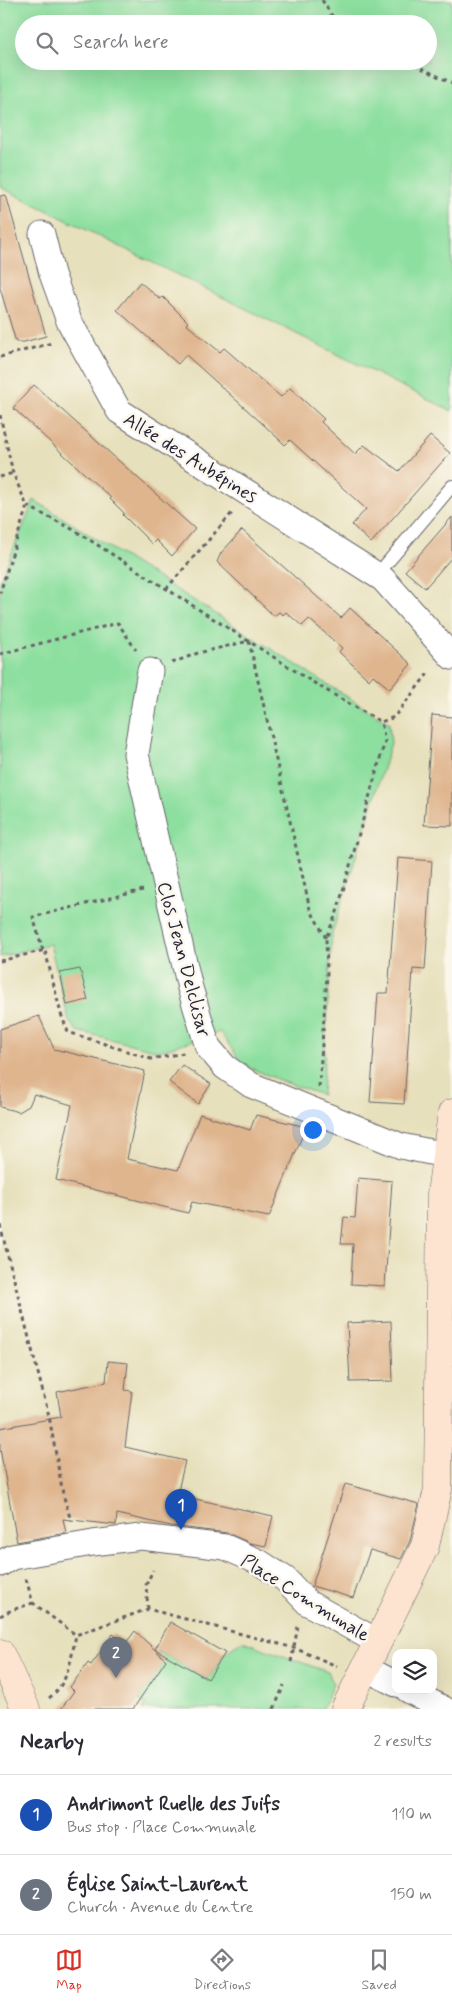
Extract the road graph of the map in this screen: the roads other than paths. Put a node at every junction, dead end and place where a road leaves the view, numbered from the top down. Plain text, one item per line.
1 (42, 234) dead end
2 (452, 486) edge
3 (377, 575) junction
4 (449, 654) edge
5 (150, 671) road end
6 (452, 1113) edge
7 (445, 1155) junction
8 (0, 1564) edge
9 (378, 1642) junction
10 (0, 1653) edge
11 (362, 1674) junction
12 (392, 1683) edge
13 (416, 1694) edge
14 (26, 1709) edge
15 (345, 1709) edge
16 (444, 1709) edge

1 - 3 street, Allée des Aubépines
2 - 3 lane
3 - 4 street, Allée des Aubépines
5 - 7 street, Clos Jean Delclisar
6 - 7 street
7 - 9 street
8 - 9 street, Place Communale
9 - 11 street
10 - 14 street
11 - 12 street
11 - 15 street
13 - 16 street

